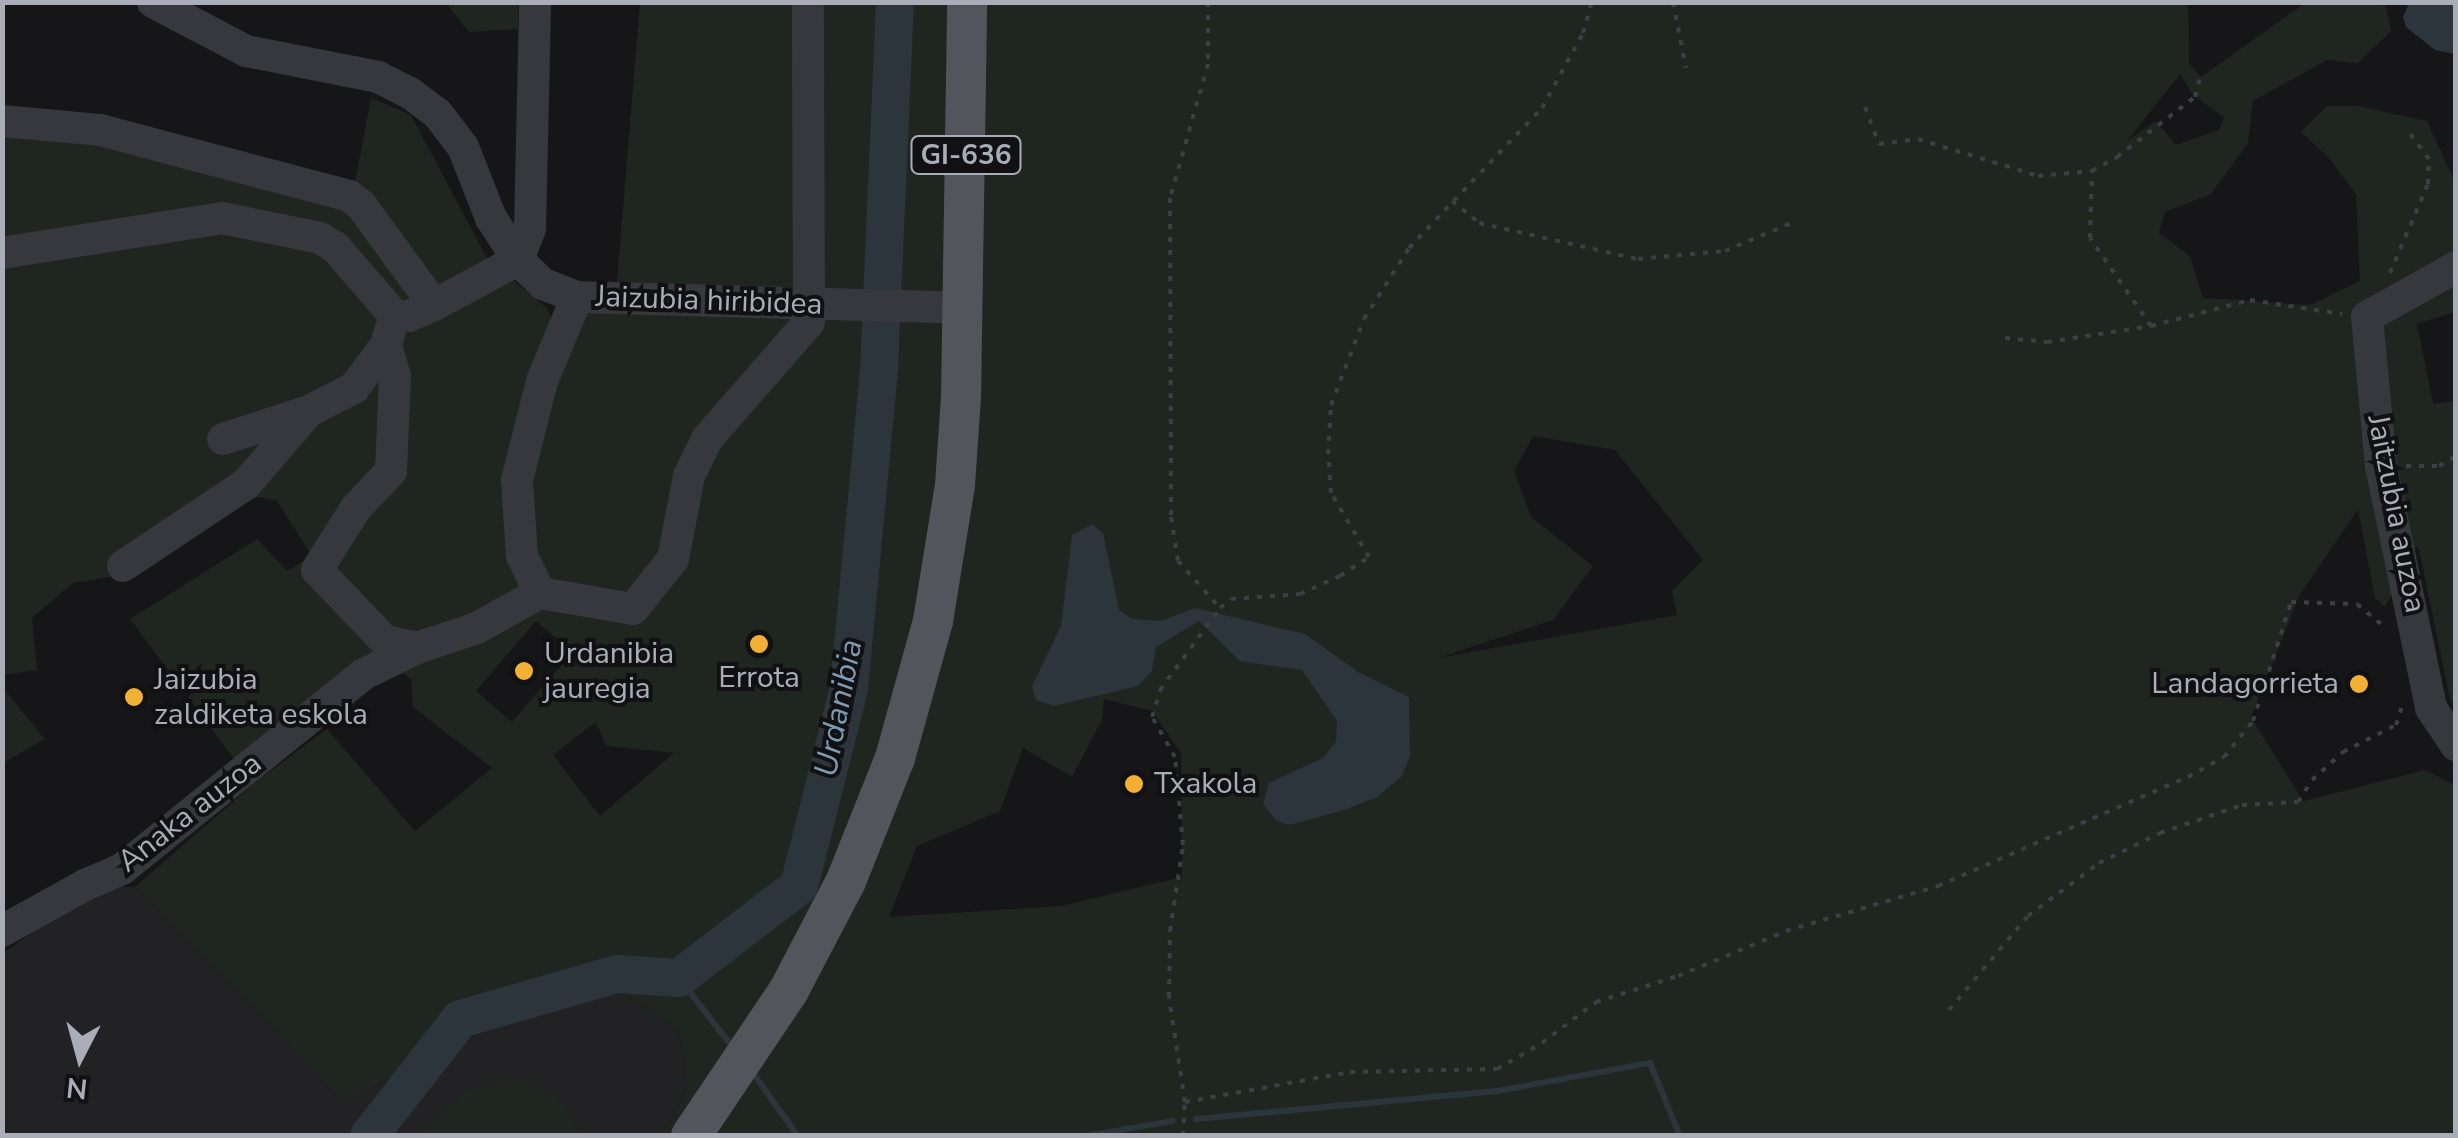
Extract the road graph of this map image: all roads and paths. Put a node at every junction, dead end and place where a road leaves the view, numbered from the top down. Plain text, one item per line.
1 (154, 2) edge
2 (535, 2) edge
3 (808, 2) edge
4 (967, 2) edge
5 (1208, 2) edge
6 (1592, 2) edge
7 (1674, 2) edge
8 (1686, 68) dead end
9 (2200, 77) dead end
10 (1866, 106) dead end
11 (2, 121) edge
12 (2410, 134) dead end
13 (2092, 171) junction
14 (1452, 201) junction
15 (1794, 222) dead end
16 (2, 252) edge
17 (518, 260) junction
18 (2456, 267) edge
19 (577, 297) junction
20 (809, 304) junction
21 (434, 305) junction
22 (965, 308) junction
23 (2367, 316) junction
24 (2152, 326) junction
25 (390, 331) junction
26 (2005, 338) dead end
27 (310, 411) junction
28 (224, 439) dead end
29 (2456, 456) edge
30 (2381, 466) junction
31 (123, 566) dead end
32 (540, 593) junction
33 (1220, 608) junction
34 (2396, 636) dead end
35 (417, 648) junction
36 (2404, 690) dead end
37 (2456, 745) edge
38 (2, 932) edge
39 (1949, 1010) dead end
40 (1185, 1102) junction
41 (691, 1136) edge
42 (1183, 1136) edge

1 - 17 street, Jaizubia hiribidea
2 - 17 street
3 - 20 street
4 - 22 main road, GI-636
5 - 33 path
6 - 14 path
7 - 8 path
9 - 13 path
10 - 13 path
11 - 21 street
12 - 23 path
13 - 24 path
14 - 15 path
14 - 33 path
16 - 25 street
17 - 19 street, Jaizubia hiribidea
17 - 21 street
18 - 23 street
19 - 20 street, Jaizubia hiribidea
19 - 32 street
20 - 22 street, Jaizubia hiribidea
20 - 32 street
21 - 25 street
22 - 41 main road, GI-636
23 - 24 path
23 - 30 street, Jaitzubia auzoa
24 - 26 path
25 - 27 street
25 - 35 street
27 - 28 street
27 - 31 street
29 - 30 path
30 - 37 street, Jaitzubia auzoa
32 - 35 street, Anaka auzoa
33 - 40 path
34 - 40 path
35 - 38 street, Anaka auzoa
36 - 39 path
40 - 42 path

